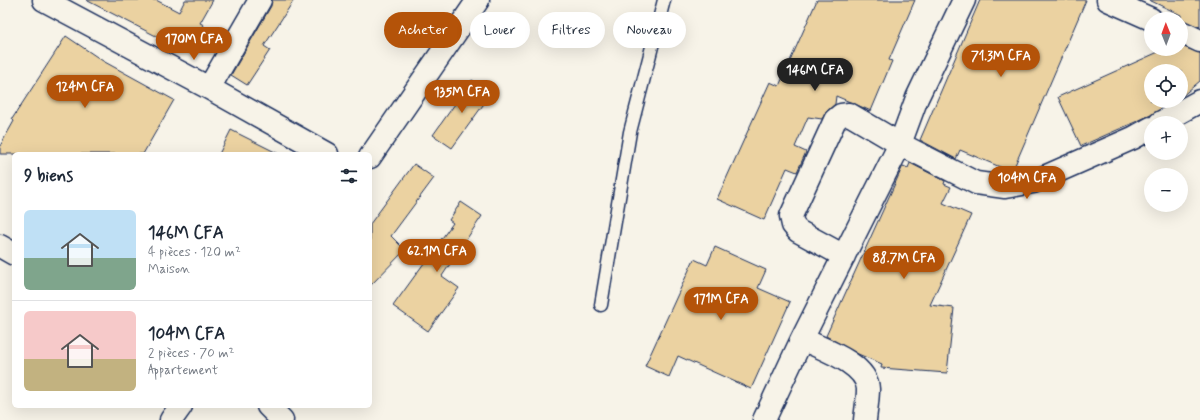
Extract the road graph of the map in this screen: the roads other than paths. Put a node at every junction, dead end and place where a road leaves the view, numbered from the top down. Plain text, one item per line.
1 (44, 0) edge
2 (260, 0) edge
3 (478, 0) edge
4 (664, 0) edge
5 (964, 0) edge
6 (1108, 0) edge
7 (1144, 16) edge
8 (1188, 35) edge
9 (1200, 40) edge
10 (209, 88) junction
11 (1200, 101) edge
12 (1173, 116) edge
13 (1144, 132) edge
14 (900, 144) junction
15 (323, 152) edge
16 (372, 154) edge
17 (0, 246) edge
18 (12, 253) edge
19 (844, 256) junction
20 (601, 305) dead end
21 (802, 339) junction
22 (180, 408) edge
23 (270, 408) edge
24 (171, 420) edge
25 (282, 420) edge
26 (764, 420) edge
27 (865, 420) edge

1 - 10 street
2 - 10 street
3 - 16 street
4 - 20 lane
5 - 14 street
6 - 7 street
8 - 9 street
10 - 15 street
11 - 12 street
13 - 14 street
14 - 19 street
14 - 19 street
17 - 18 street
19 - 21 street
21 - 26 street
21 - 27 street
22 - 24 street
23 - 25 street

